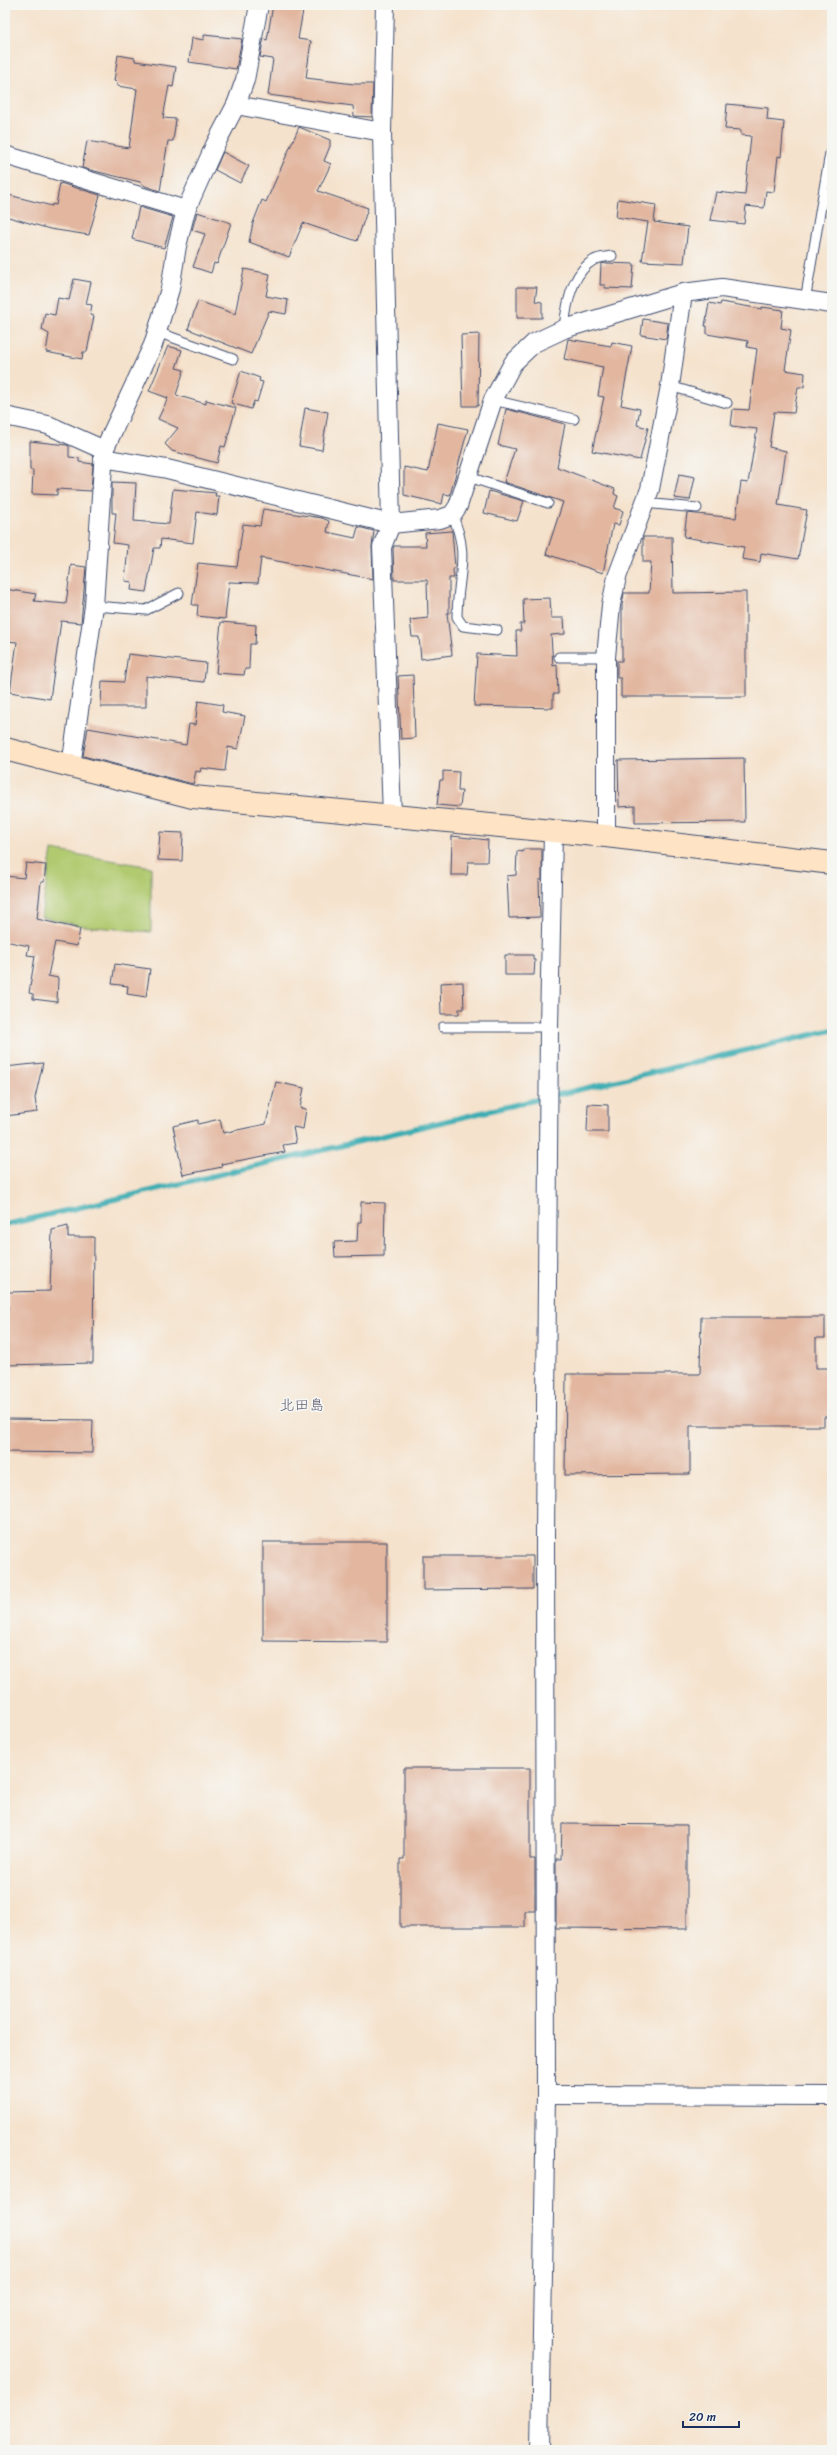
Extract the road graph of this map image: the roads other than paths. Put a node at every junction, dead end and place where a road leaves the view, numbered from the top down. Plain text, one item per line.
1 (258, 5) edge
2 (385, 5) edge
3 (236, 105) junction
4 (382, 132) junction
5 (830, 153) dead end
6 (5, 155) edge
7 (186, 210) junction
8 (612, 256) dead end
9 (683, 292) junction
10 (806, 301) junction
11 (832, 304) edge
12 (564, 329) junction
13 (157, 332) junction
14 (233, 360) dead end
15 (670, 386) junction
16 (493, 400) junction
17 (727, 403) dead end
18 (5, 416) edge
19 (574, 419) dead end
20 (104, 454) junction
21 (469, 477) junction
22 (548, 503) dead end
23 (644, 503) junction
24 (697, 508) dead end
25 (452, 515) junction
26 (391, 524) junction
27 (179, 593) dead end
28 (94, 606) junction
29 (497, 630) dead end
30 (559, 657) dead end
31 (606, 657) junction
32 (5, 749) edge
33 (71, 766) junction
34 (392, 815) junction
35 (552, 832) junction
36 (606, 836) junction
37 (832, 863) edge
38 (443, 1027) dead end
39 (549, 1028) junction
40 (546, 2095) junction
41 (832, 2096) edge
42 (540, 2450) edge

1 - 3 street
2 - 4 street
3 - 4 street
3 - 7 street
4 - 26 street
5 - 10 lane
6 - 7 street
7 - 13 street
8 - 12 lane
9 - 10 street
9 - 12 street
9 - 15 street
10 - 11 street
12 - 16 street
13 - 14 lane
13 - 20 street
15 - 17 lane
15 - 23 street
16 - 19 lane
16 - 21 street
18 - 20 street
20 - 26 street
20 - 28 street
21 - 22 lane
21 - 25 street
23 - 24 lane
23 - 31 street
25 - 26 street
25 - 29 lane
26 - 34 street
27 - 28 lane
28 - 33 street
30 - 31 lane
31 - 36 street
32 - 33 street
33 - 34 street
34 - 35 street
35 - 36 street
35 - 39 street
36 - 37 street
38 - 39 lane
39 - 40 street
40 - 41 street
40 - 42 street

